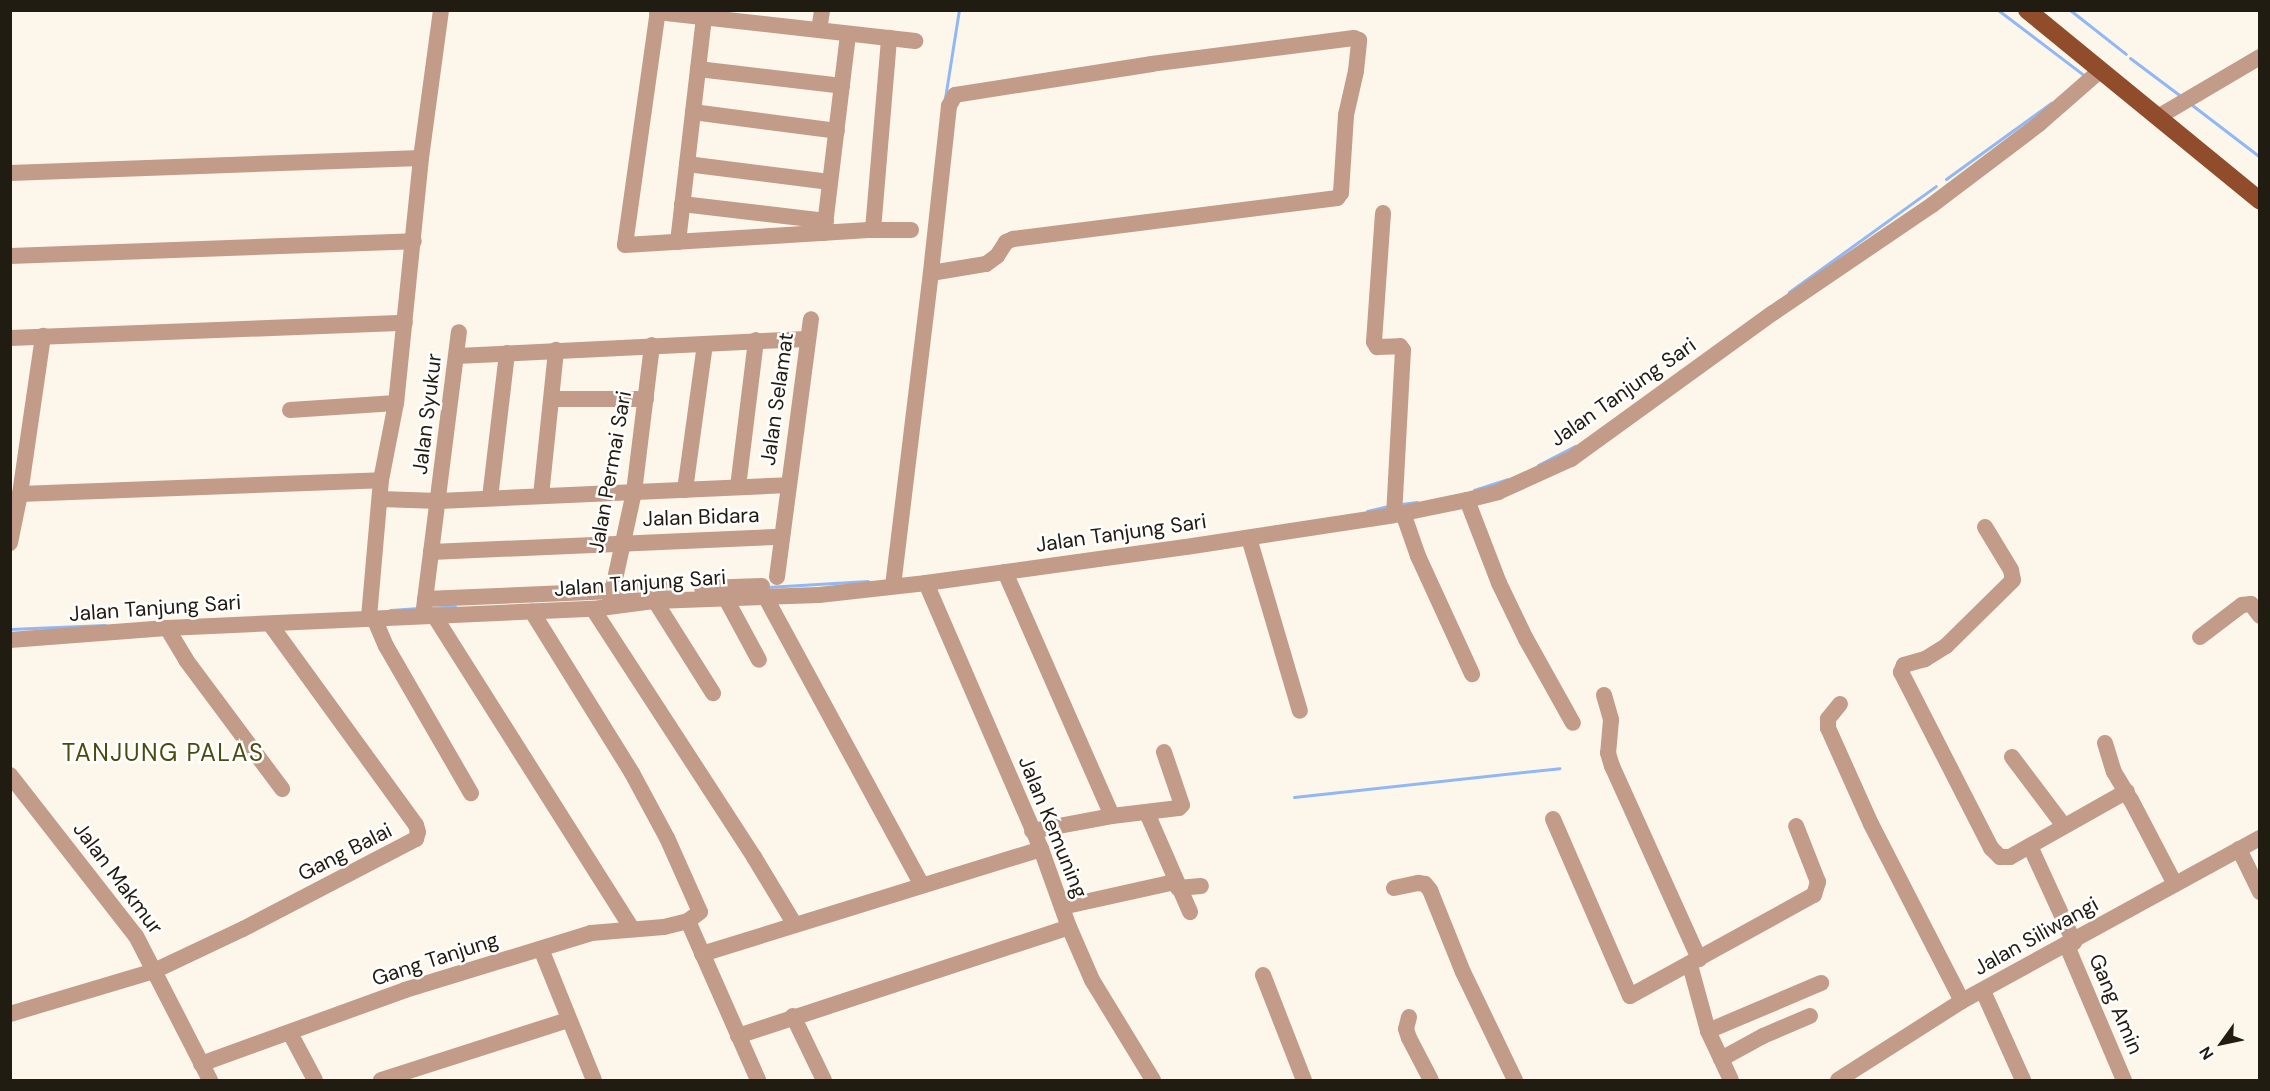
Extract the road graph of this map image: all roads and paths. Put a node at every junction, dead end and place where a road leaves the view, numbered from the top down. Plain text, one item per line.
1 (441, 10) edge
2 (822, 10) edge
3 (2026, 10) edge
4 (658, 11) edge
5 (704, 17) junction
6 (819, 30) junction
7 (849, 33) junction
8 (889, 38) junction
9 (915, 41) dead end
10 (2259, 57) edge
11 (698, 69) junction
12 (2102, 70) junction
13 (842, 86) junction
14 (693, 112) junction
15 (2158, 117) junction
16 (837, 131) junction
17 (421, 158) junction
18 (687, 164) junction
19 (10, 173) edge
20 (830, 182) junction
21 (2259, 201) edge
22 (682, 204) junction
23 (1383, 213) dead end
24 (825, 227) junction
25 (873, 230) junction
26 (911, 230) dead end
27 (414, 241) junction
28 (678, 242) junction
29 (10, 256) edge
30 (931, 273) junction
31 (811, 319) dead end
32 (405, 323) junction
33 (459, 333) dead end
34 (42, 336) junction
35 (10, 338) edge
36 (807, 339) junction
37 (756, 340) junction
38 (705, 344) junction
39 (652, 345) junction
40 (556, 351) junction
41 (507, 353) junction
42 (457, 356) junction
43 (552, 399) junction
44 (646, 399) junction
45 (396, 403) junction
46 (290, 410) dead end
47 (381, 480) junction
48 (789, 485) junction
49 (738, 487) junction
50 (685, 490) junction
51 (634, 492) junction
52 (20, 494) junction
53 (541, 496) junction
54 (490, 498) junction
55 (380, 499) junction
56 (1467, 500) junction
57 (439, 501) junction
58 (1398, 514) junction
59 (1985, 526) dead end
60 (781, 537) junction
61 (1249, 538) junction
62 (622, 542) junction
63 (10, 543) edge
64 (431, 552) junction
65 (1005, 572) junction
66 (777, 577) dead end
67 (893, 581) junction
68 (926, 583) junction
69 (764, 592) junction
70 (730, 595) junction
71 (607, 601) junction
72 (655, 601) junction
73 (426, 610) junction
74 (532, 612) junction
75 (2259, 616) edge
76 (371, 618) junction
77 (270, 624) junction
78 (167, 628) junction
79 (2200, 637) dead end
80 (10, 640) edge
81 (759, 660) dead end
82 (1472, 674) dead end
83 (713, 693) dead end
84 (1604, 695) dead end
85 (1840, 704) dead end
86 (1300, 711) dead end
87 (1574, 723) dead end
88 (2105, 743) dead end
89 (1164, 752) dead end
90 (2012, 757) dead end
91 (10, 775) edge
92 (282, 789) dead end
93 (2127, 791) junction
94 (471, 793) dead end
95 (1147, 813) junction
96 (1112, 816) junction
97 (1553, 819) dead end
98 (1796, 826) dead end
99 (2064, 826) junction
100 (1032, 831) junction
101 (2259, 838) edge
102 (2030, 846) junction
103 (1041, 849) junction
104 (2239, 849) junction
105 (2175, 884) junction
106 (922, 885) junction
107 (1177, 885) junction
108 (1201, 886) dead end
109 (1394, 888) dead end
110 (2259, 892) edge
111 (1062, 907) junction
112 (1190, 912) dead end
113 (688, 921) junction
114 (795, 925) junction
115 (1069, 927) junction
116 (632, 928) junction
117 (2071, 944) junction
118 (541, 949) junction
119 (702, 954) junction
120 (1694, 962) junction
121 (154, 971) junction
122 (1263, 975) dead end
123 (1821, 983) dead end
124 (1983, 992) junction
125 (1962, 1001) junction
126 (10, 1014) edge
127 (793, 1016) junction
128 (1810, 1016) dead end
129 (1409, 1017) dead end
130 (568, 1020) junction
131 (1708, 1031) junction
132 (290, 1033) junction
133 (738, 1036) junction
134 (1721, 1059) junction
135 (201, 1064) junction
136 (309, 1079) edge
137 (210, 1080) edge
138 (381, 1080) edge
139 (594, 1080) edge
140 (758, 1080) edge
141 (824, 1080) edge
142 (1154, 1080) edge
143 (1304, 1080) edge
144 (1431, 1080) edge
145 (1515, 1080) edge
146 (1731, 1080) edge
147 (1838, 1080) edge
148 (2023, 1080) edge
149 (2124, 1080) edge

1 - 17 street
2 - 6 street
3 - 12 main road
4 - 5 street
4 - 28 street
5 - 6 street
5 - 11 street
6 - 7 street
7 - 8 street
7 - 13 street
8 - 9 street
8 - 25 street
10 - 15 street
11 - 13 street
11 - 14 street
12 - 15 main road
12 - 56 street, Jalan Tanjung Sari
13 - 16 street
14 - 16 street
14 - 18 street
15 - 21 main road
16 - 20 street
17 - 19 street
17 - 27 street
18 - 20 street
18 - 22 street
20 - 24 street
22 - 24 street
22 - 28 street
23 - 58 street
24 - 25 street
24 - 28 street
25 - 26 street
27 - 29 street
27 - 32 street
30 - 30 street
30 - 67 street
31 - 36 street, Jalan Selamat
32 - 34 street
32 - 45 street
33 - 42 street, Jalan Syukur
34 - 35 street
34 - 52 street
36 - 37 street
36 - 48 street, Jalan Selamat
37 - 38 street
37 - 49 street
38 - 39 street
38 - 50 street
39 - 40 street
39 - 44 street, Jalan Permai Sari
40 - 41 street
40 - 43 street
41 - 42 street
41 - 54 street
42 - 57 street, Jalan Syukur
43 - 44 street
43 - 53 street
44 - 51 street, Jalan Permai Sari
45 - 46 street
45 - 47 street
47 - 52 street
47 - 55 street
48 - 49 street
48 - 60 street, Jalan Selamat
49 - 50 street
50 - 51 street
51 - 53 street
51 - 62 street, Jalan Permai Sari
52 - 63 street
53 - 54 street
54 - 57 street
55 - 57 street
55 - 76 street
56 - 58 street, Jalan Tanjung Sari
56 - 87 street
57 - 64 street, Jalan Syukur
58 - 61 street, Jalan Tanjung Sari
58 - 82 street
59 - 102 street
60 - 62 street, Jalan Bidara
60 - 66 street, Jalan Selamat
61 - 65 street, Jalan Tanjung Sari
61 - 86 street
62 - 64 street, Jalan Bidara
62 - 71 street, Jalan Permai Sari
64 - 73 street, Jalan Syukur
65 - 68 street, Jalan Tanjung Sari
65 - 96 street
67 - 68 street, Jalan Tanjung Sari
67 - 69 street, Jalan Tanjung Sari
68 - 100 street, Jalan Kemuning
69 - 70 street, Jalan Tanjung Sari
69 - 106 street
70 - 71 street
70 - 72 street, Jalan Tanjung Sari
70 - 81 street
71 - 72 street, Jalan Tanjung Sari
71 - 73 street
71 - 74 street, Jalan Tanjung Sari
71 - 114 street
72 - 83 street
73 - 74 street, Jalan Tanjung Sari
73 - 76 street, Jalan Tanjung Sari
73 - 116 street
74 - 113 street
75 - 79 street
76 - 77 street, Jalan Tanjung Sari
76 - 94 street
77 - 78 street, Jalan Tanjung Sari
77 - 121 street, Gang Balai
78 - 80 street, Jalan Tanjung Sari
78 - 92 street
84 - 120 street
85 - 125 street
88 - 93 street
89 - 95 street
90 - 99 street
91 - 121 street, Jalan Makmur
93 - 99 street
93 - 105 street
95 - 96 street
95 - 107 street
96 - 100 street
97 - 120 street
98 - 120 street
99 - 102 street
100 - 103 street, Jalan Kemuning
101 - 104 street, Jalan Siliwangi
102 - 117 street, Gang Amin
103 - 106 street
103 - 111 street, Jalan Kemuning
104 - 105 street, Jalan Siliwangi
104 - 110 street
105 - 117 street, Jalan Siliwangi
106 - 114 street
107 - 108 street
107 - 111 street
107 - 112 street
109 - 145 street
111 - 115 street, Jalan Kemuning
113 - 116 street, Gang Tanjung
113 - 119 street
114 - 119 street
115 - 127 street
115 - 142 street, Jalan Kemuning
116 - 118 street, Gang Tanjung
117 - 124 street, Jalan Siliwangi
117 - 149 street, Gang Amin
118 - 130 street
118 - 132 street, Gang Tanjung
119 - 133 street
120 - 131 street
121 - 126 street
121 - 135 street, Jalan Makmur
122 - 143 street
123 - 131 street
124 - 125 street, Jalan Siliwangi
124 - 148 street
125 - 147 street, Jalan Siliwangi
127 - 133 street
127 - 141 street
128 - 134 street
129 - 144 street
130 - 138 street
130 - 139 street
131 - 134 street
132 - 135 street, Gang Tanjung
132 - 136 street
133 - 140 street
134 - 146 street
135 - 137 street, Jalan Makmur

